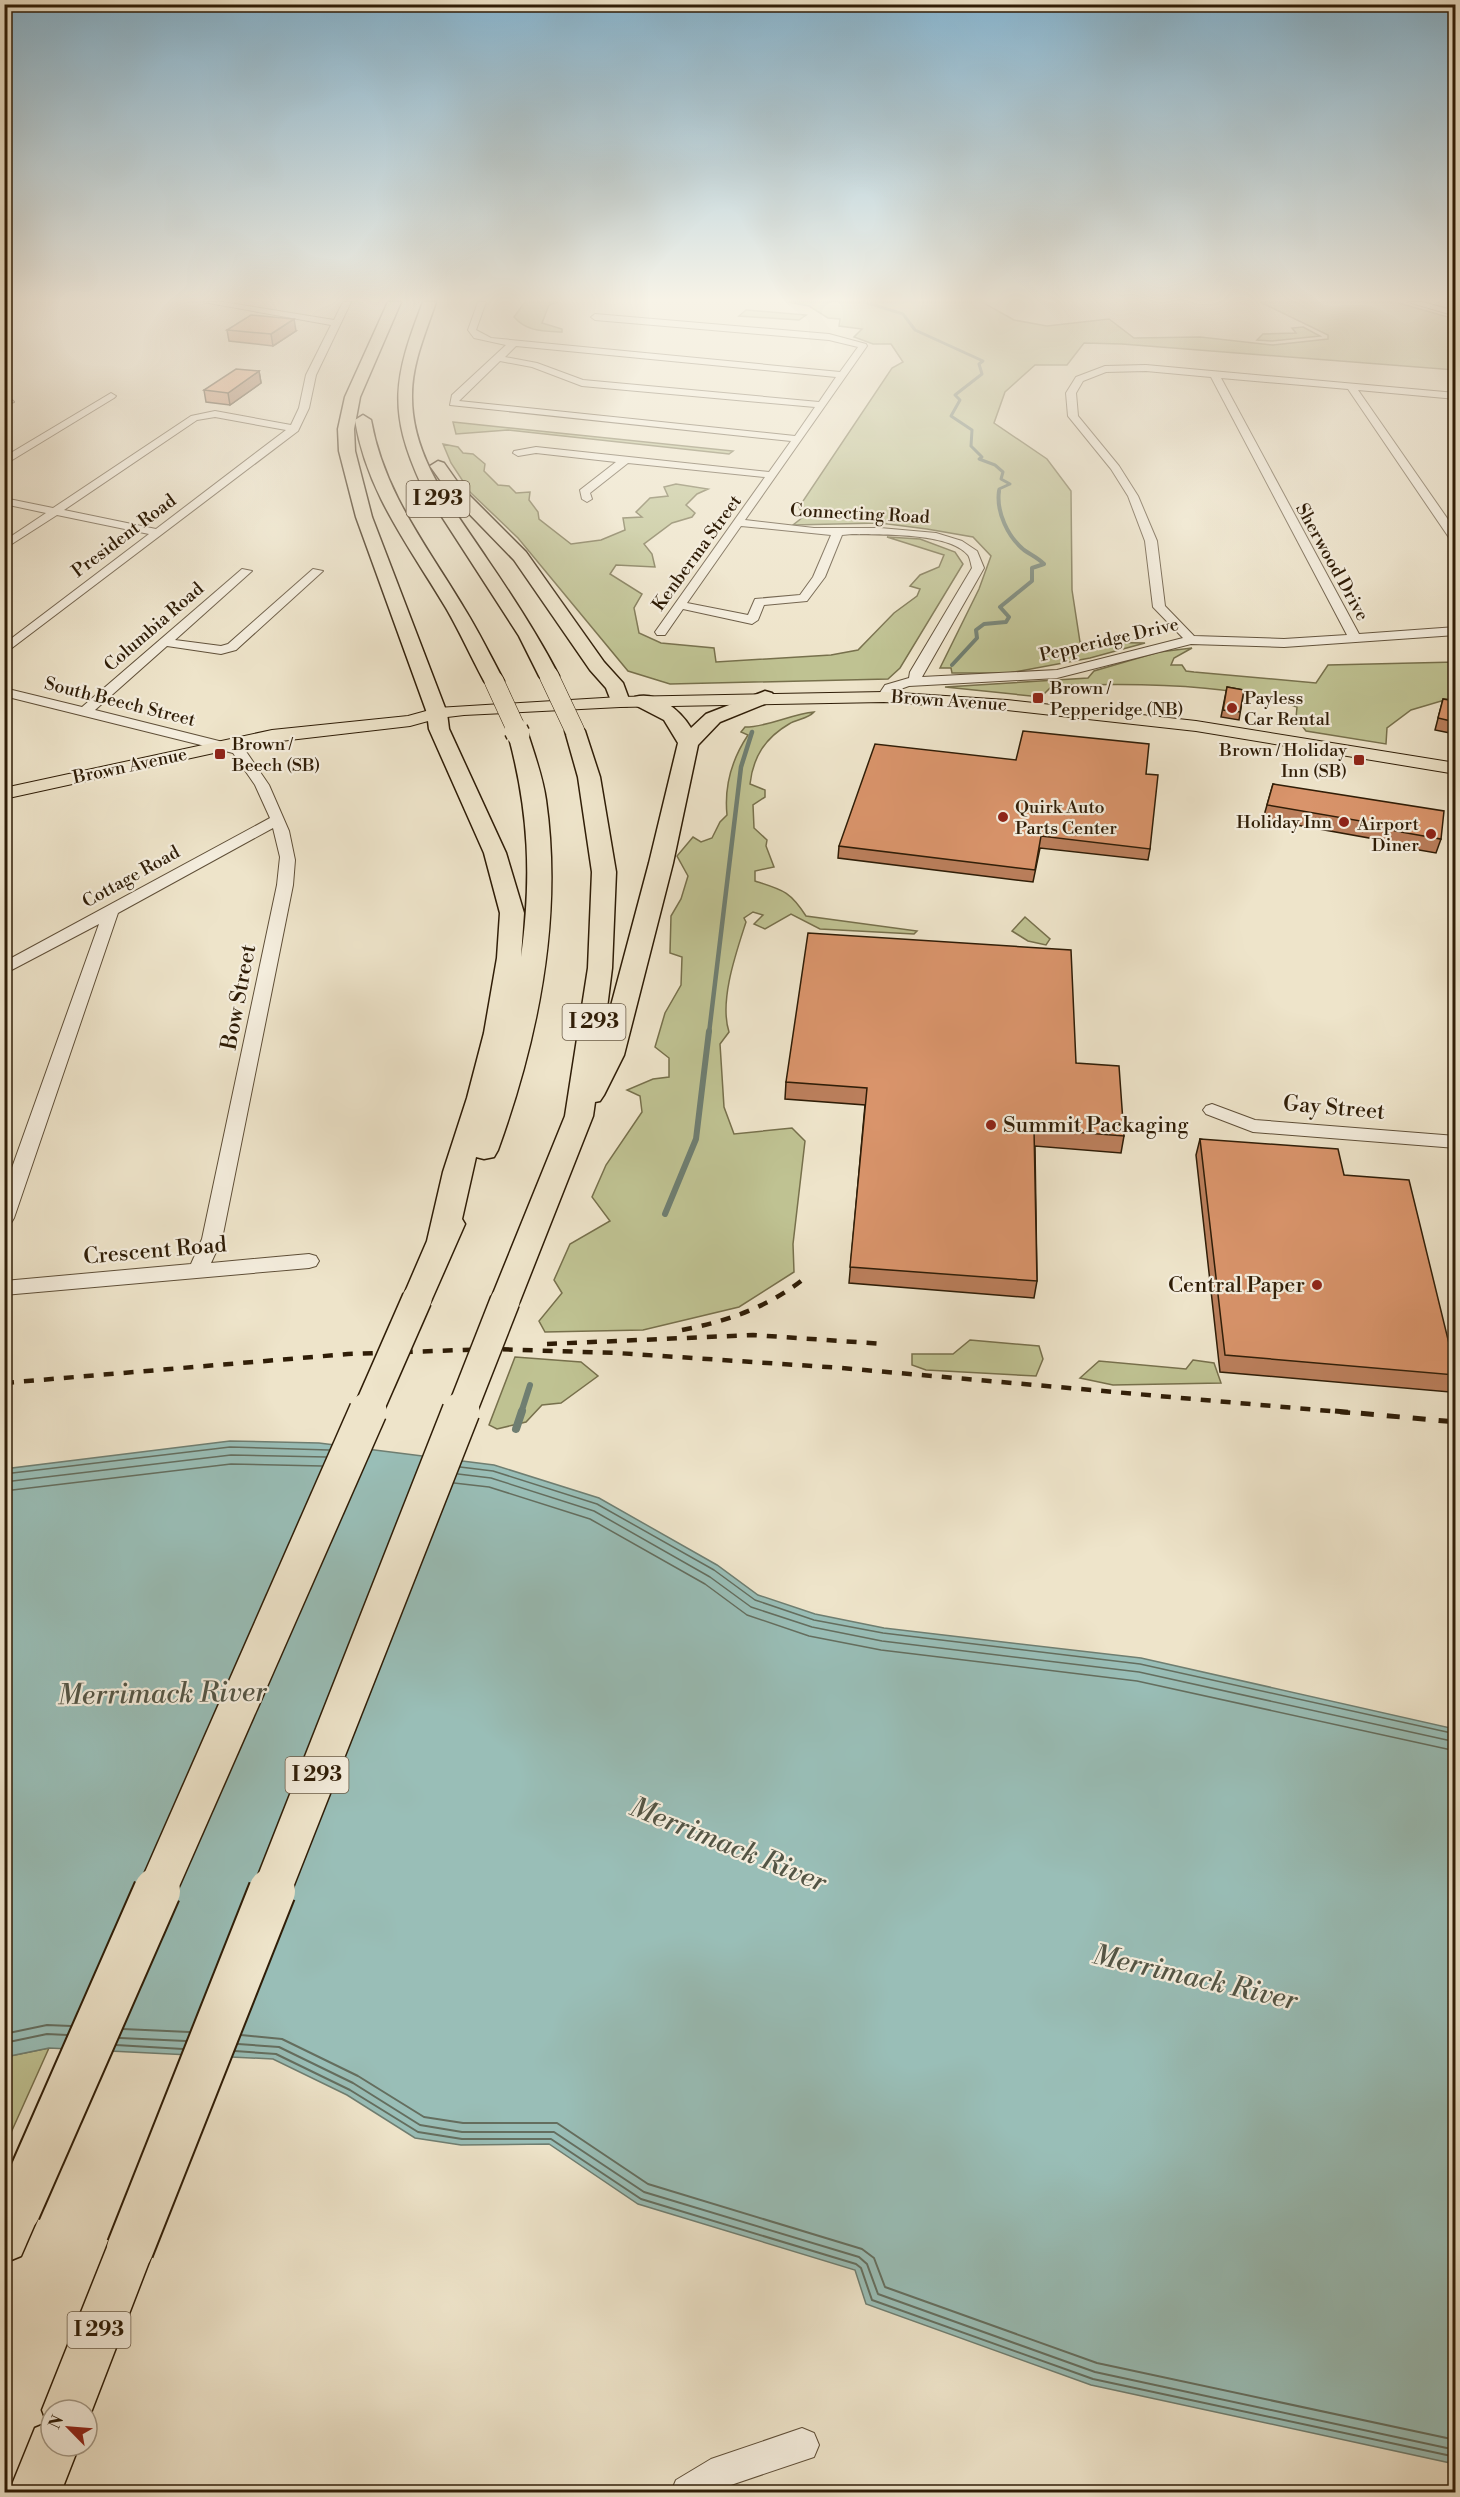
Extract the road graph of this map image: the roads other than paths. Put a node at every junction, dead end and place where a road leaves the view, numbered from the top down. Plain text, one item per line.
1 (78, 419) edge
2 (194, 419) edge
3 (231, 419) edge
4 (299, 419) edge
5 (348, 419) edge
6 (364, 419) edge
7 (405, 419) edge
8 (419, 419) edge
9 (597, 419) edge
10 (812, 419) edge
11 (1075, 419) edge
12 (1238, 419) edge
13 (1373, 419) edge
14 (294, 429) junction
15 (798, 439) junction
16 (518, 453) dead end
17 (625, 460) junction
18 (4, 462) edge
19 (772, 475) junction
20 (587, 500) dead end
21 (4, 501) edge
22 (55, 512) junction
23 (740, 523) junction
24 (838, 531) junction
25 (158, 533) junction
26 (1455, 540) edge
27 (4, 546) edge
28 (246, 571) dead end
29 (317, 571) dead end
30 (680, 605) junction
31 (1455, 631) edge
32 (661, 632) dead end
33 (1355, 639) junction
34 (1191, 640) junction
35 (163, 642) junction
36 (4, 650) edge
37 (915, 680) junction
38 (4, 692) edge
39 (765, 697) junction
40 (884, 697) junction
41 (642, 701) junction
42 (620, 702) junction
43 (85, 712) junction
44 (437, 713) junction
45 (688, 743) junction
46 (227, 745) junction
47 (1455, 769) edge
48 (4, 794) edge
49 (277, 820) junction
50 (111, 911) junction
51 (4, 969) edge
52 (1212, 1110) dead end
53 (579, 1116) junction
54 (1455, 1142) edge
55 (4, 1218) edge
56 (442, 1241) junction
57 (309, 1261) dead end
58 (198, 1271) junction
59 (4, 1288) edge
60 (11, 2224) edge
61 (72, 2398) edge
62 (802, 2445) dead end
63 (48, 2458) edge
64 (35, 2493) edge
65 (688, 2493) edge

1 - 18 street
2 - 22 street
3 - 14 street
4 - 14 street
5 - 44 highway
6 - 56 highway, I 293, bridge
7 - 53 highway, I 293, bridge
8 - 42 highway
9 - 15 street
10 - 15 street, Kenberma Street
11 - 34 street
12 - 33 street, Sherwood Drive
13 - 26 street
14 - 25 street, President Road
15 - 19 street, Kenberma Street
16 - 17 street
17 - 19 street
17 - 20 street
19 - 23 street, Kenberma Street
21 - 22 street
22 - 25 street
22 - 27 street
23 - 24 street, Connecting Road
23 - 30 street, Kenberma Street
24 - 30 street
24 - 37 street, Connecting Road
25 - 36 street, President Road
28 - 35 street, Columbia Road
29 - 35 street
30 - 32 street, Kenberma Street
31 - 33 street, Pepperidge Drive
33 - 34 street, Pepperidge Drive
34 - 37 street, Pepperidge Drive
35 - 43 street, Columbia Road
37 - 40 street, Pepperidge Drive
38 - 43 street, South Beech Street
39 - 40 main road, Brown Avenue
39 - 41 main road, Brown Avenue
39 - 45 highway
40 - 47 main road, Brown Avenue
41 - 42 main road, Brown Avenue
41 - 45 highway
42 - 44 main road, Brown Avenue
43 - 46 street, South Beech Street
44 - 46 main road, Brown Avenue
44 - 56 highway
45 - 53 highway
46 - 48 main road, Brown Avenue
46 - 49 street, Bow Street
49 - 50 street, Cottage Road
49 - 58 street, Bow Street
50 - 51 street, Cottage Road
50 - 55 street
52 - 54 street, Gay Street
53 - 61 highway, I 293, bridge
56 - 60 highway, I 293, bridge
57 - 58 street, Crescent Road
58 - 59 street, Crescent Road
62 - 65 street
63 - 64 highway

